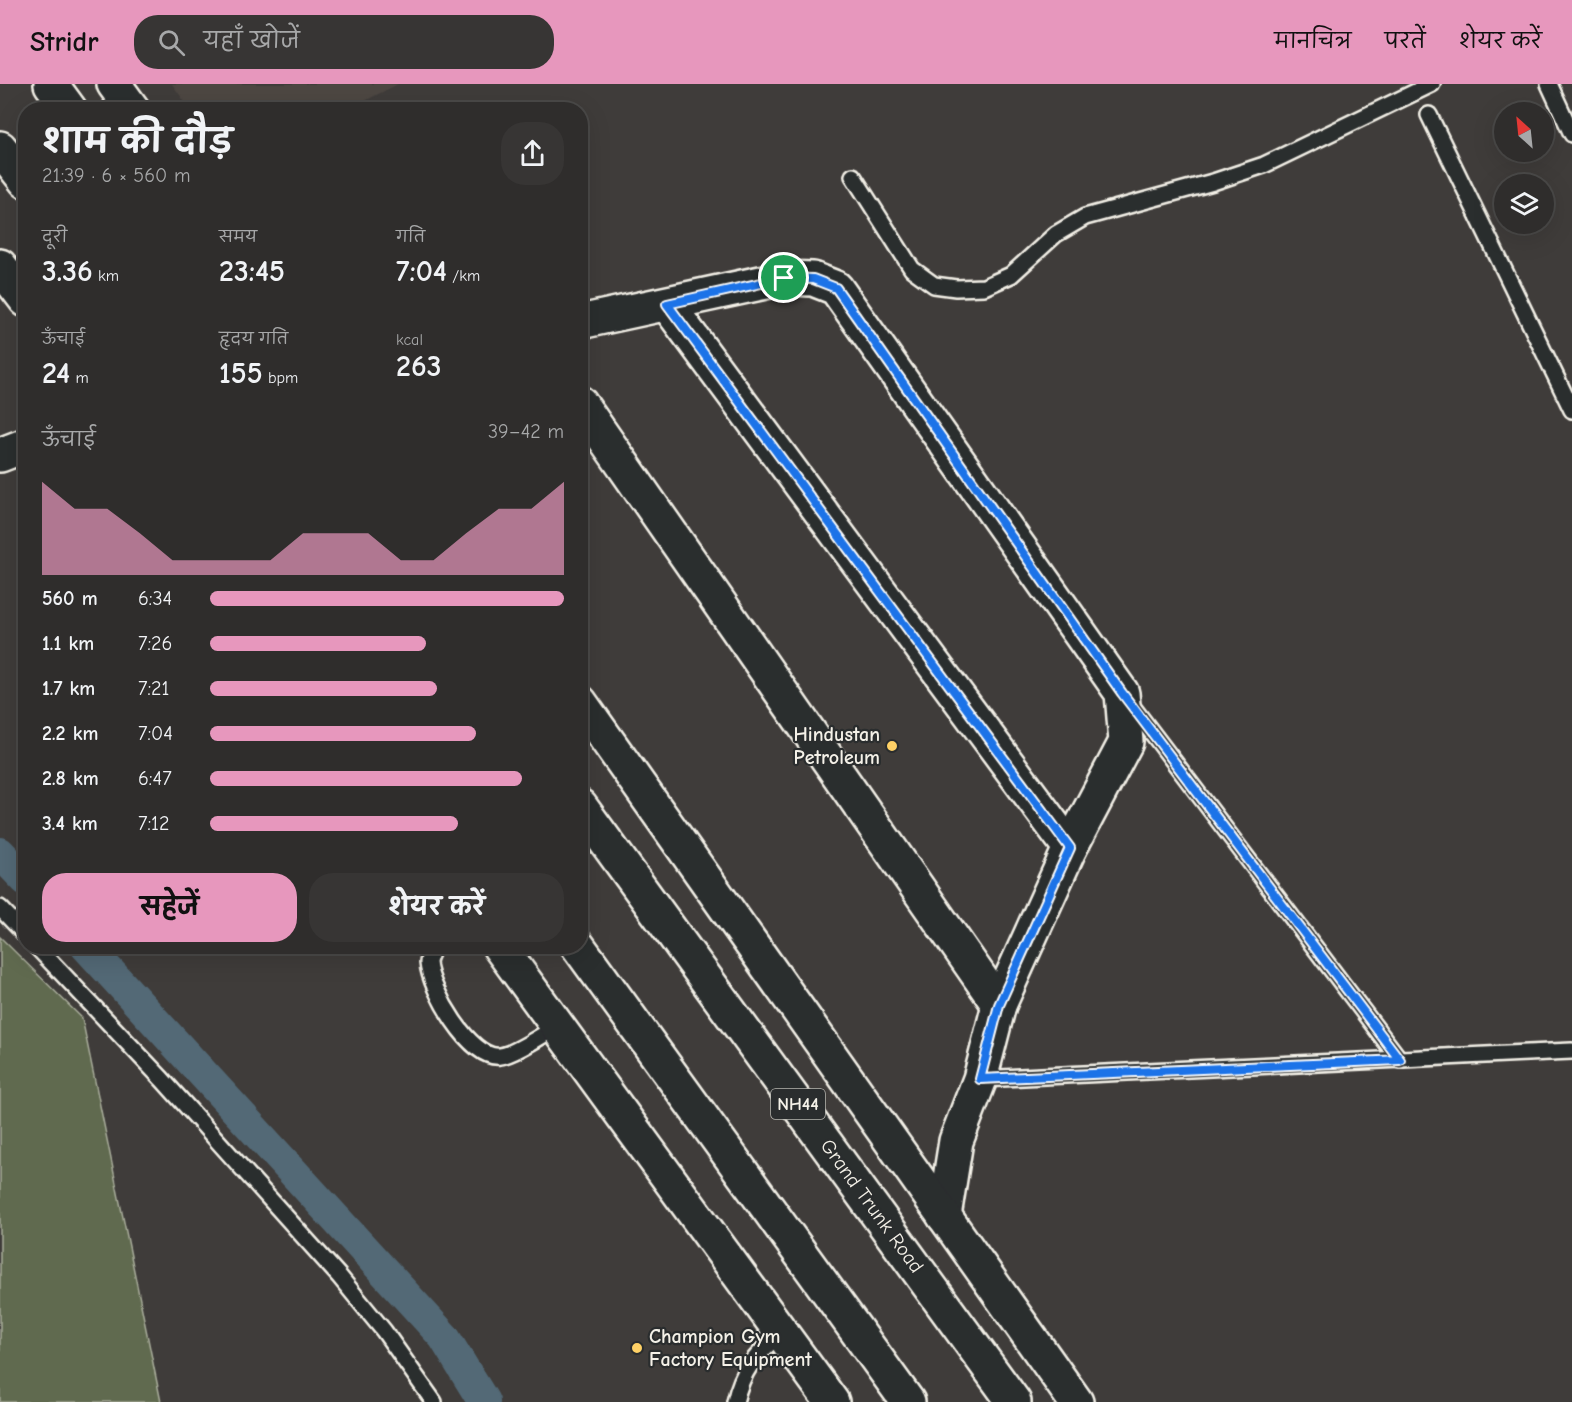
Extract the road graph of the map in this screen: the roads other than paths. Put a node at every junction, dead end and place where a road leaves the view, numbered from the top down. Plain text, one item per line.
1 (51, 84) edge
2 (114, 84) edge
3 (1432, 84) edge
4 (1550, 84) edge
5 (64, 102) edge
6 (127, 102) edge
7 (1429, 115) dead end
8 (1572, 134) edge
9 (0, 147) edge
10 (18, 171) edge
11 (853, 176) dead end
12 (0, 266) edge
13 (18, 290) edge
14 (667, 304) junction
15 (588, 320) edge
16 (1572, 410) edge
17 (588, 414) edge
18 (18, 448) edge
19 (0, 455) edge
20 (1122, 693) junction
21 (588, 713) edge
22 (588, 817) edge
23 (1070, 848) junction
24 (0, 908) edge
25 (18, 927) edge
26 (44, 954) edge
27 (431, 954) edge
28 (506, 954) edge
29 (584, 954) edge
30 (999, 1005) junction
31 (558, 1026) junction
32 (1572, 1051) edge
33 (1400, 1060) junction
34 (980, 1079) junction
35 (944, 1216) junction
36 (781, 1332) junction
37 (434, 1402) edge
38 (735, 1402) edge
39 (832, 1402) edge
40 (908, 1402) edge
41 (1014, 1402) edge
42 (1076, 1402) edge

1 - 5 main road
2 - 6 main road
3 - 11 lane
4 - 8 lane
7 - 16 lane
9 - 10 main road
12 - 13 main road
14 - 15 main road
14 - 20 main road
14 - 23 main road
17 - 30 main road
18 - 19 main road
20 - 23 main road
20 - 33 lane
21 - 35 main road
22 - 41 main road, Grand Trunk Road / NH44
23 - 30 main road
24 - 25 lane
26 - 37 lane
27 - 31 lane
28 - 31 main road
29 - 40 main road
30 - 34 main road
31 - 36 main road
32 - 33 lane
33 - 34 lane
34 - 35 main road
35 - 42 main road
36 - 38 lane
36 - 39 main road

